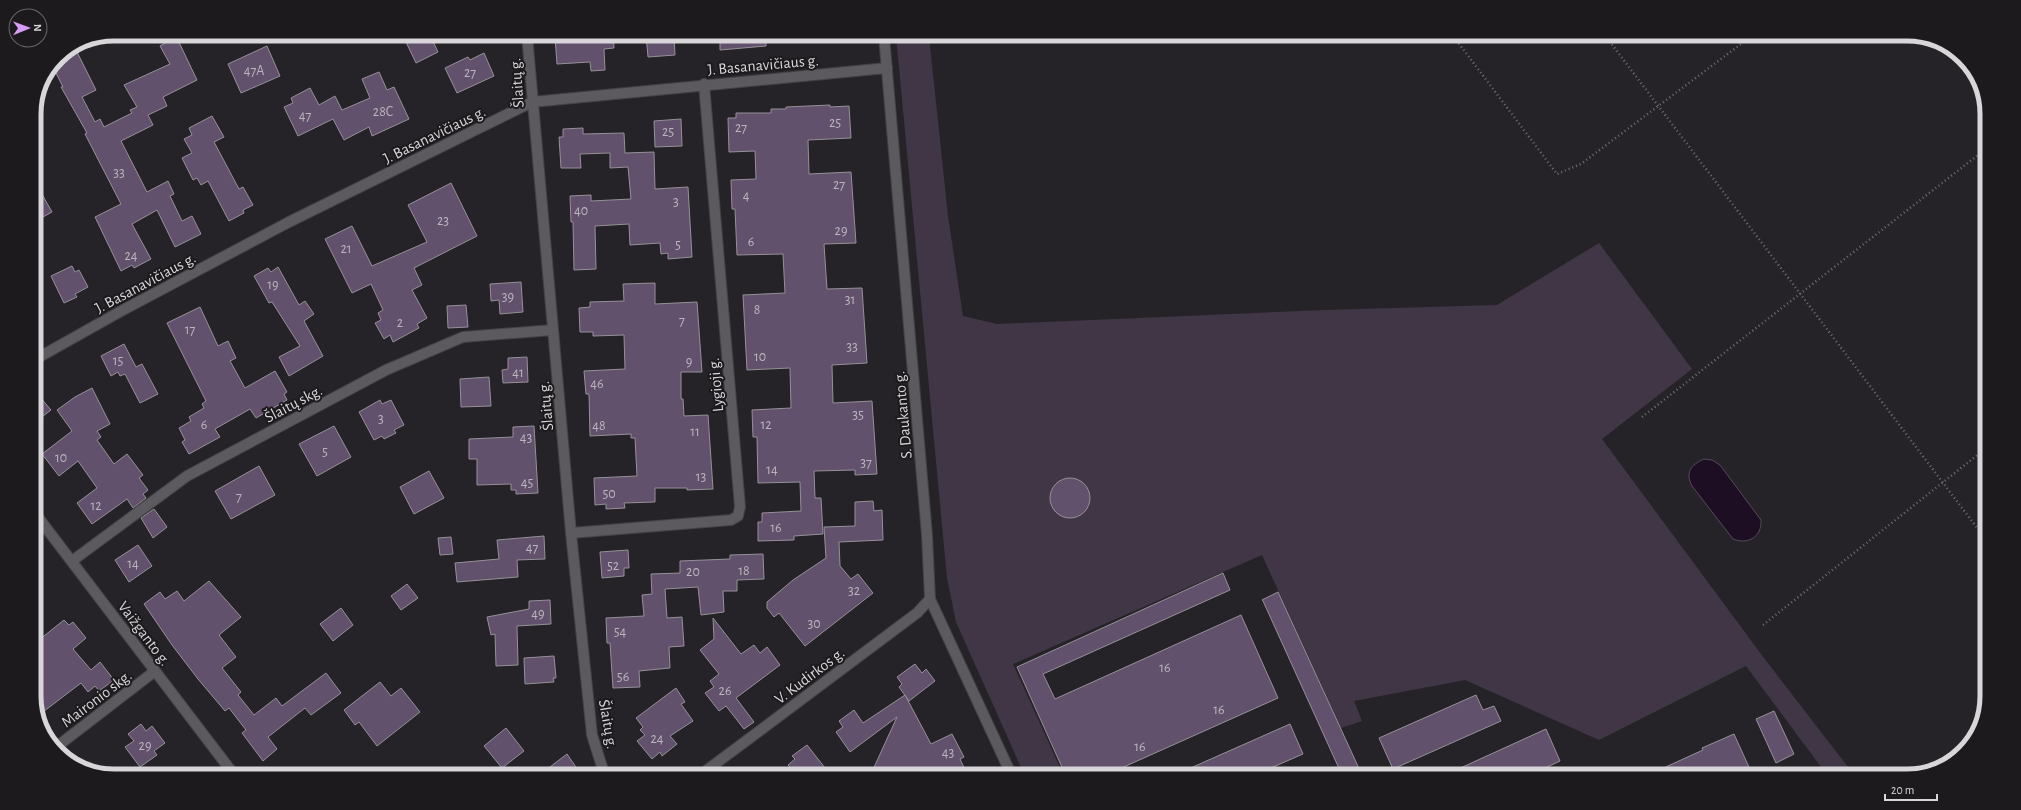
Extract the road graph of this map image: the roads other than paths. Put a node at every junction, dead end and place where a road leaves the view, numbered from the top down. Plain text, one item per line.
1 (527, 41) edge
2 (884, 41) edge
3 (887, 68) junction
4 (704, 84) junction
5 (532, 102) junction
6 (553, 330) junction
7 (41, 356) edge
8 (41, 521) edge
9 (571, 533) junction
10 (72, 561) junction
11 (930, 599) junction
12 (155, 671) junction
13 (59, 745) edge
14 (230, 769) edge
15 (603, 769) edge
16 (708, 769) edge
17 (1009, 769) edge

1 - 5 street, Šlaitų g.
2 - 3 street, S. Daukanto g.
3 - 4 street, J. Basanavičiaus g.
3 - 11 street, S. Daukanto g.
4 - 5 street, J. Basanavičiaus g.
4 - 9 street, Lygioji g.
5 - 6 street, Šlaitų g.
5 - 7 street, J. Basanavičiaus g.
6 - 9 street, Šlaitų g.
6 - 10 street, Šlaitų skg.
8 - 10 street, Vaižganto g.
9 - 15 street, Šlaitų g.
10 - 12 street, Vaižganto g.
11 - 16 street, V. Kudirkos g.
11 - 17 street, S. Daukanto g.
12 - 13 street, Maironio skg.
12 - 14 street, Vaižganto g.

